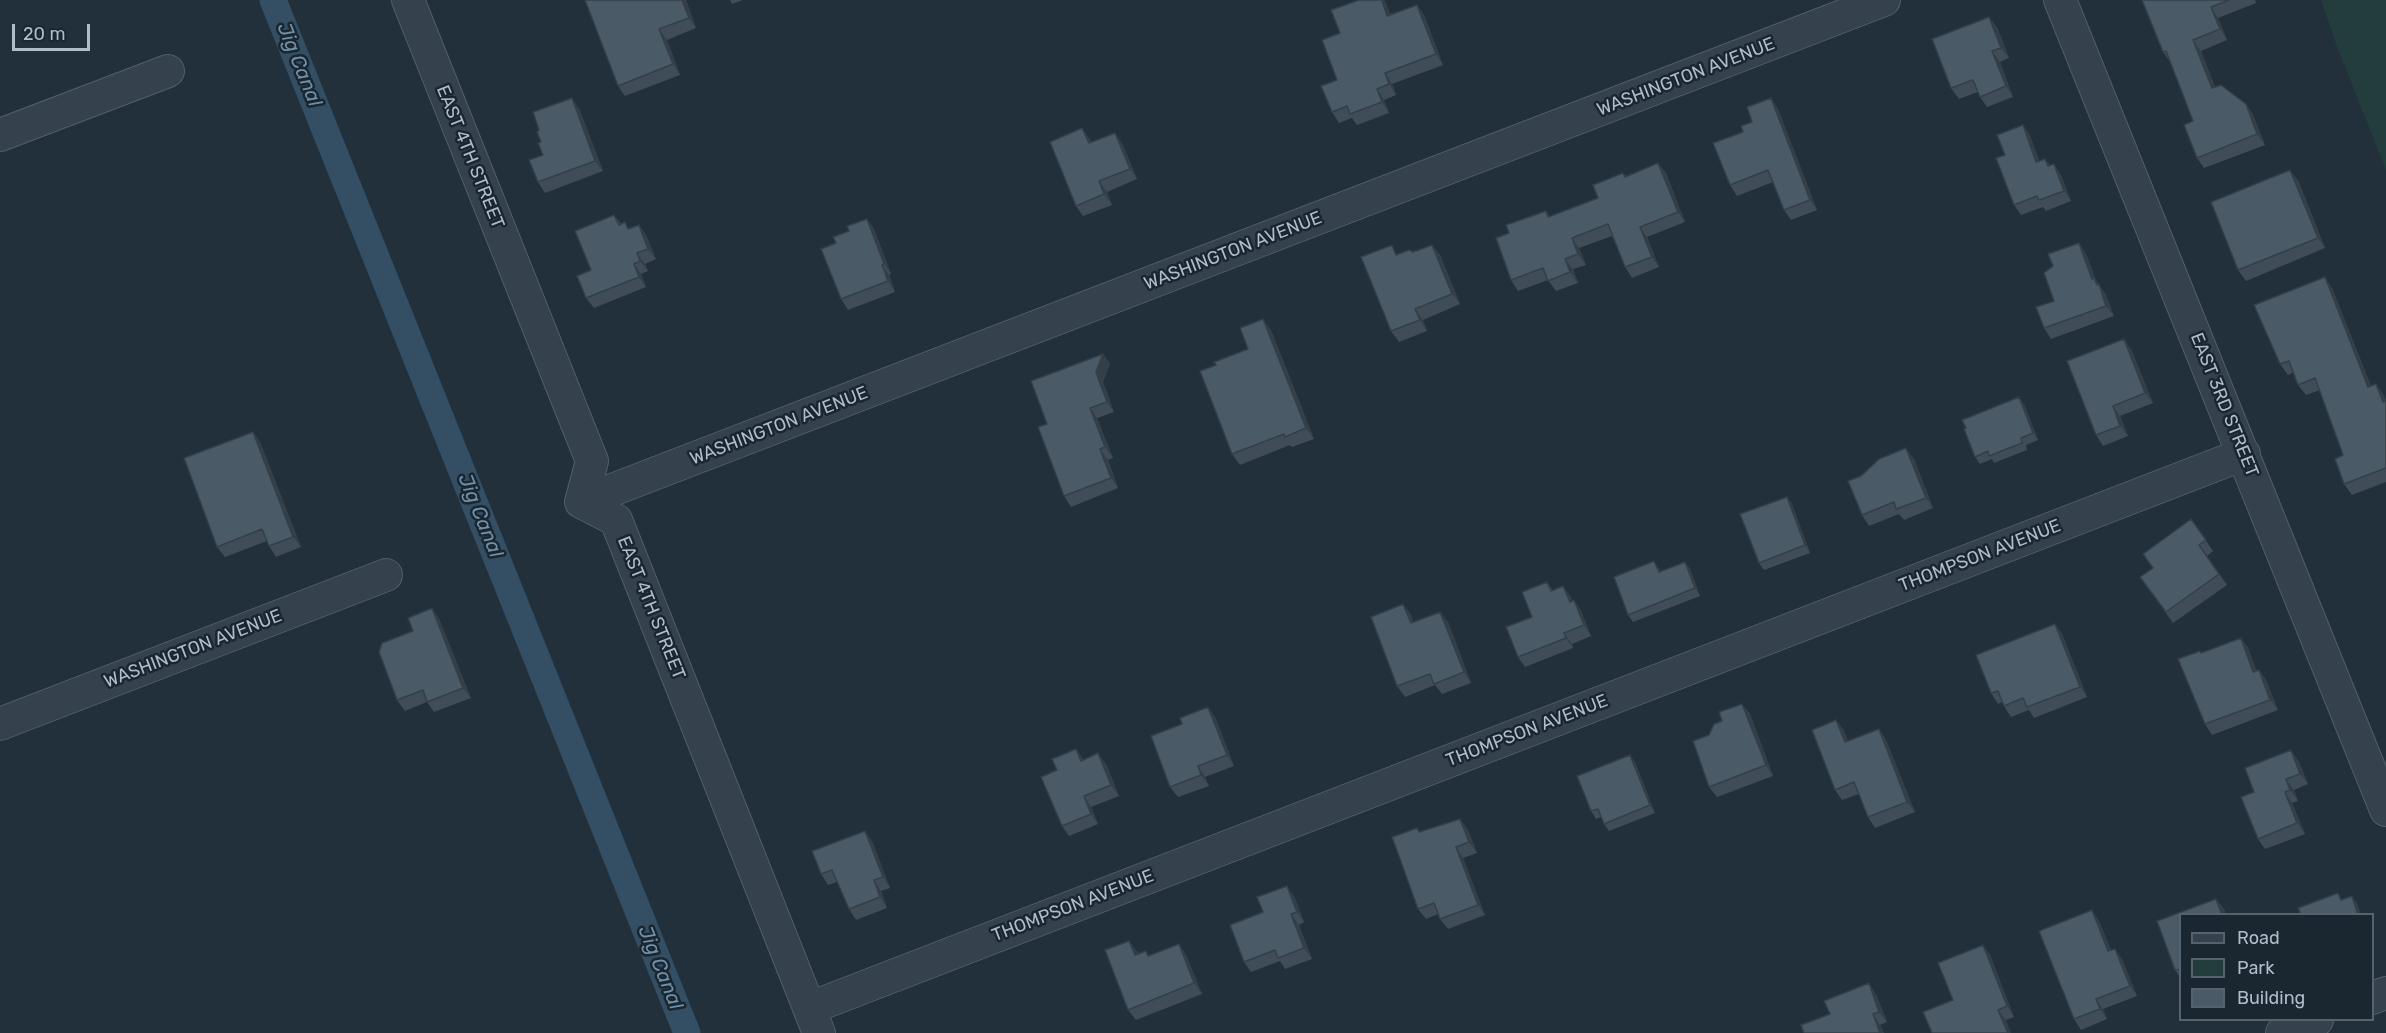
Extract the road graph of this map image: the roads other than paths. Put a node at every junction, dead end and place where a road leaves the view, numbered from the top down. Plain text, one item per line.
1 (408, 0) edge
2 (1884, 0) edge
3 (2060, 0) edge
4 (168, 71) dead end
5 (0, 135) edge
6 (2244, 454) junction
7 (581, 502) junction
8 (386, 575) dead end
9 (0, 724) edge
10 (2386, 810) edge
11 (814, 1020) edge
12 (2314, 1021) edge
13 (2282, 1033) edge

1 - 7 street, EAST 4TH STREET
2 - 7 street, WASHINGTON AVENUE
3 - 6 street, EAST 3RD STREET
4 - 5 street
6 - 10 street, EAST 3RD STREET
6 - 11 street, THOMPSON AVENUE
7 - 11 street, EAST 4TH STREET
8 - 9 street, WASHINGTON AVENUE
12 - 13 street

